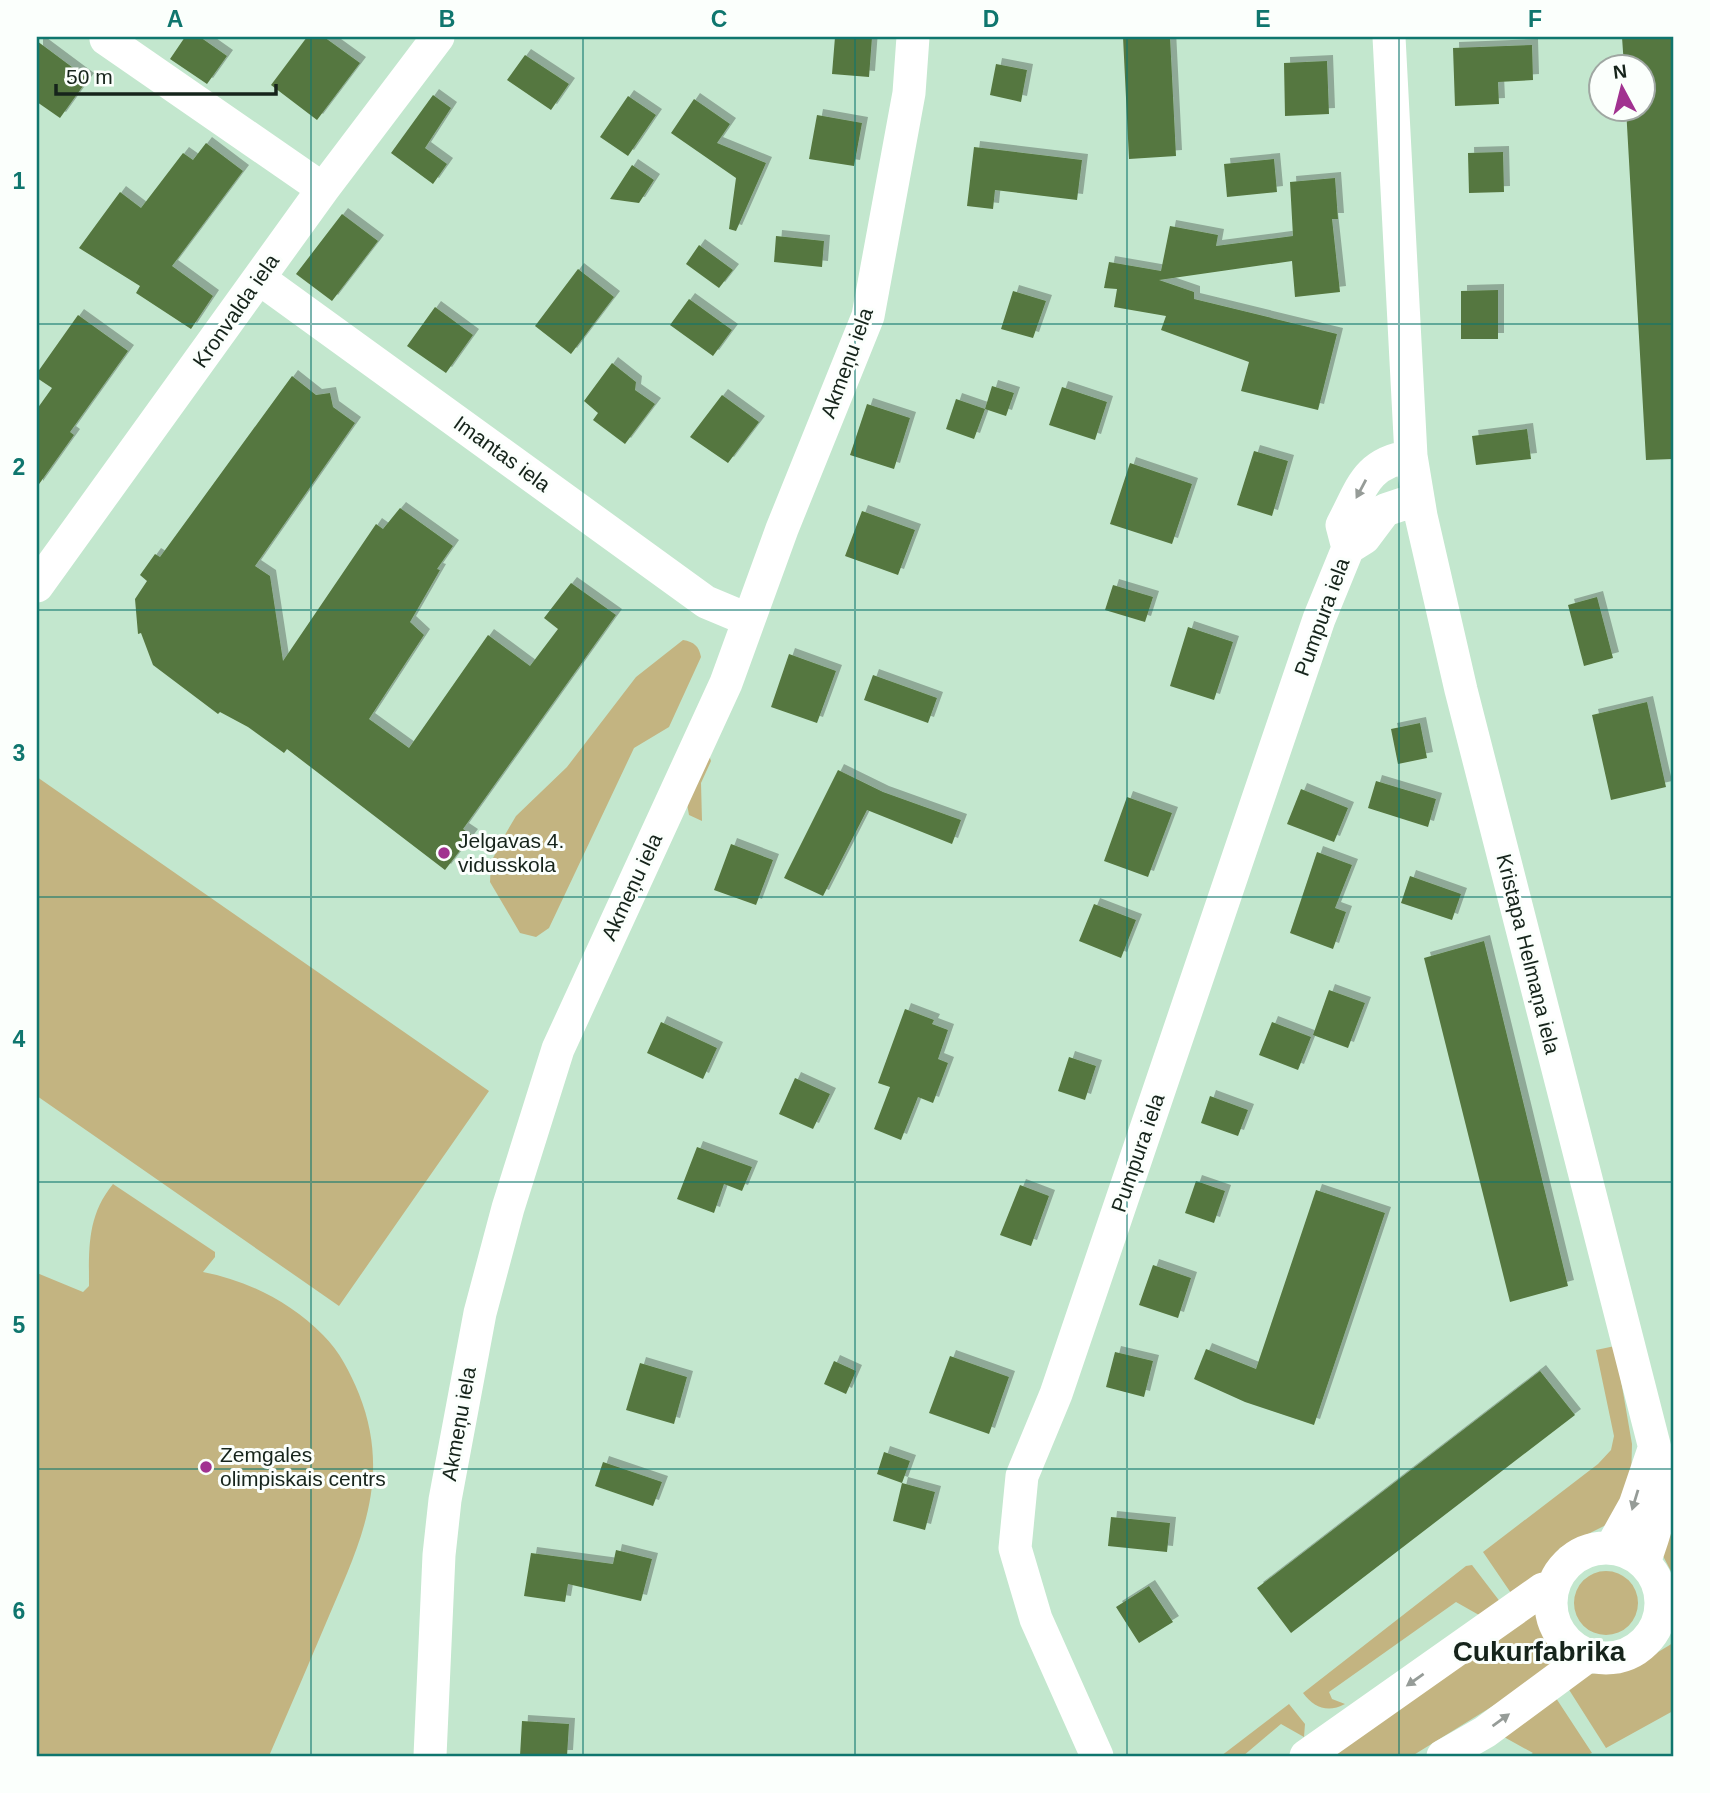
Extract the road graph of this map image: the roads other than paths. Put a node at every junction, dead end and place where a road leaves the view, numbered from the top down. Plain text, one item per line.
1 (438, 37) edge
2 (913, 37) edge
3 (1389, 37) edge
4 (106, 39) dead end
5 (323, 189) junction
6 (260, 279) junction
7 (1411, 456) junction
8 (1418, 499) junction
9 (1348, 548) junction
10 (37, 586) edge
11 (749, 620) junction
12 (1654, 1449) junction
13 (1611, 1548) junction
14 (1644, 1562) junction
15 (1552, 1587) junction
16 (1667, 1613) edge
17 (1588, 1656) junction
18 (430, 1756) edge
19 (1097, 1756) edge
20 (1306, 1756) edge
21 (1443, 1756) edge

1 - 5 street, Kronvalda iela
2 - 11 street, Akmeņu iela
3 - 7 street
4 - 5 street
5 - 6 street, Kronvalda iela
6 - 10 street, Kronvalda iela
6 - 11 street, Imantas iela
7 - 8 street, Kristapa Helmaņa iela
7 -> 9 street, Pumpura iela
8 - 9 street, Pumpura iela
8 - 12 street, Kristapa Helmaņa iela
9 - 19 street, Pumpura iela
11 - 18 street, Akmeņu iela
12 -> 13 street, Kristapa Helmaņa iela
12 - 14 street, Kristapa Helmaņa iela
13 - 14 street
13 - 15 street
14 - 16 street
15 - 17 street
15 -> 20 street
16 - 17 street
21 -> 17 street

